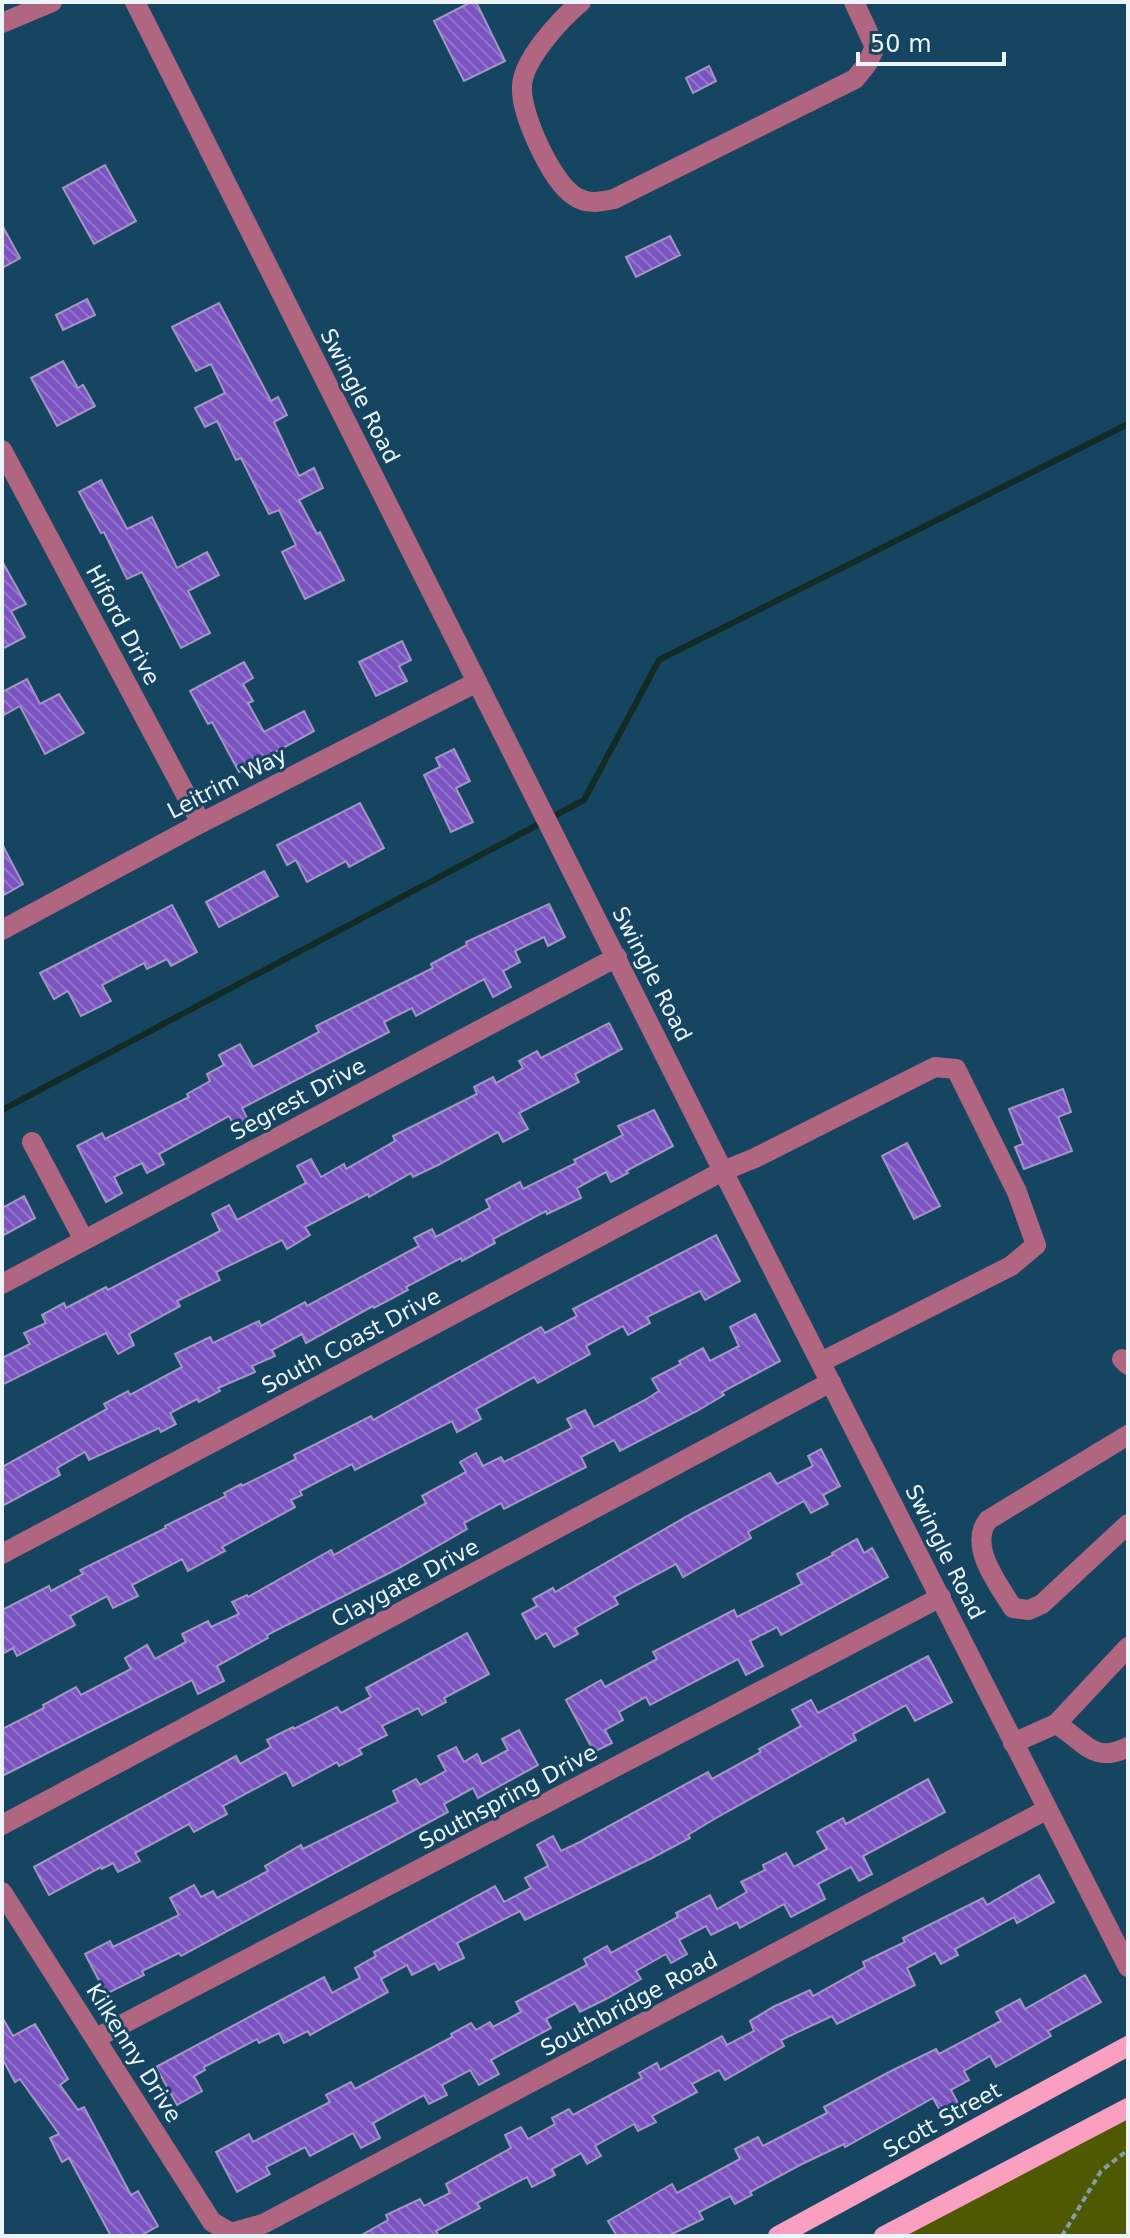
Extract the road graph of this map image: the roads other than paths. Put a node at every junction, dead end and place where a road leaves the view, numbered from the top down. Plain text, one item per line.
1 (52, 2) edge
2 (135, 2) edge
3 (581, 2) edge
4 (854, 2) edge
5 (2, 23) edge
6 (2, 450) edge
7 (477, 682) junction
8 (201, 823) junction
9 (2, 930) edge
10 (617, 957) junction
11 (32, 1142) dead end
12 (723, 1171) junction
13 (84, 1240) junction
14 (2, 1284) edge
15 (821, 1362) junction
16 (831, 1382) junction
17 (1128, 1435) edge
18 (1128, 1524) edge
19 (2, 1554) edge
20 (941, 1597) junction
21 (1128, 1647) edge
22 (1056, 1724) junction
23 (1013, 1743) junction
24 (1128, 1747) edge
25 (1046, 1810) junction
26 (2, 1825) edge
27 (2, 1892) edge
28 (1128, 1967) edge
29 (96, 2038) junction
30 (1128, 2046) edge
31 (1128, 2108) edge
32 (231, 2233) joint
33 (786, 2234) edge
34 (884, 2236) edge

1 - 5 street
2 - 7 street, Swingle Road
3 - 4 street
6 - 8 street, Hiford Drive
7 - 8 street, Leitrim Way
7 - 10 street, Swingle Road
8 - 9 street, Leitrim Way
10 - 12 street, Swingle Road
10 - 13 street, Segrest Drive
11 - 13 street
12 - 15 street, Swingle Road
12 - 15 street, South Coast Drive
12 - 19 street, South Coast Drive
13 - 14 street, Segrest Drive
15 - 16 street, Swingle Road
16 - 20 street, Swingle Road
16 - 26 street, Claygate Drive
17 - 18 street
20 - 23 street, Swingle Road
20 - 29 street, Southspring Drive
21 - 22 street
22 - 23 street
22 - 24 street
23 - 25 street, Swingle Road
25 - 28 street, Swingle Road
25 - 32 street, Southbridge Road
27 - 29 street, Kilkenny Drive
29 - 32 street, Kilkenny Drive
30 - 33 main road, Scott Street
31 - 34 main road

